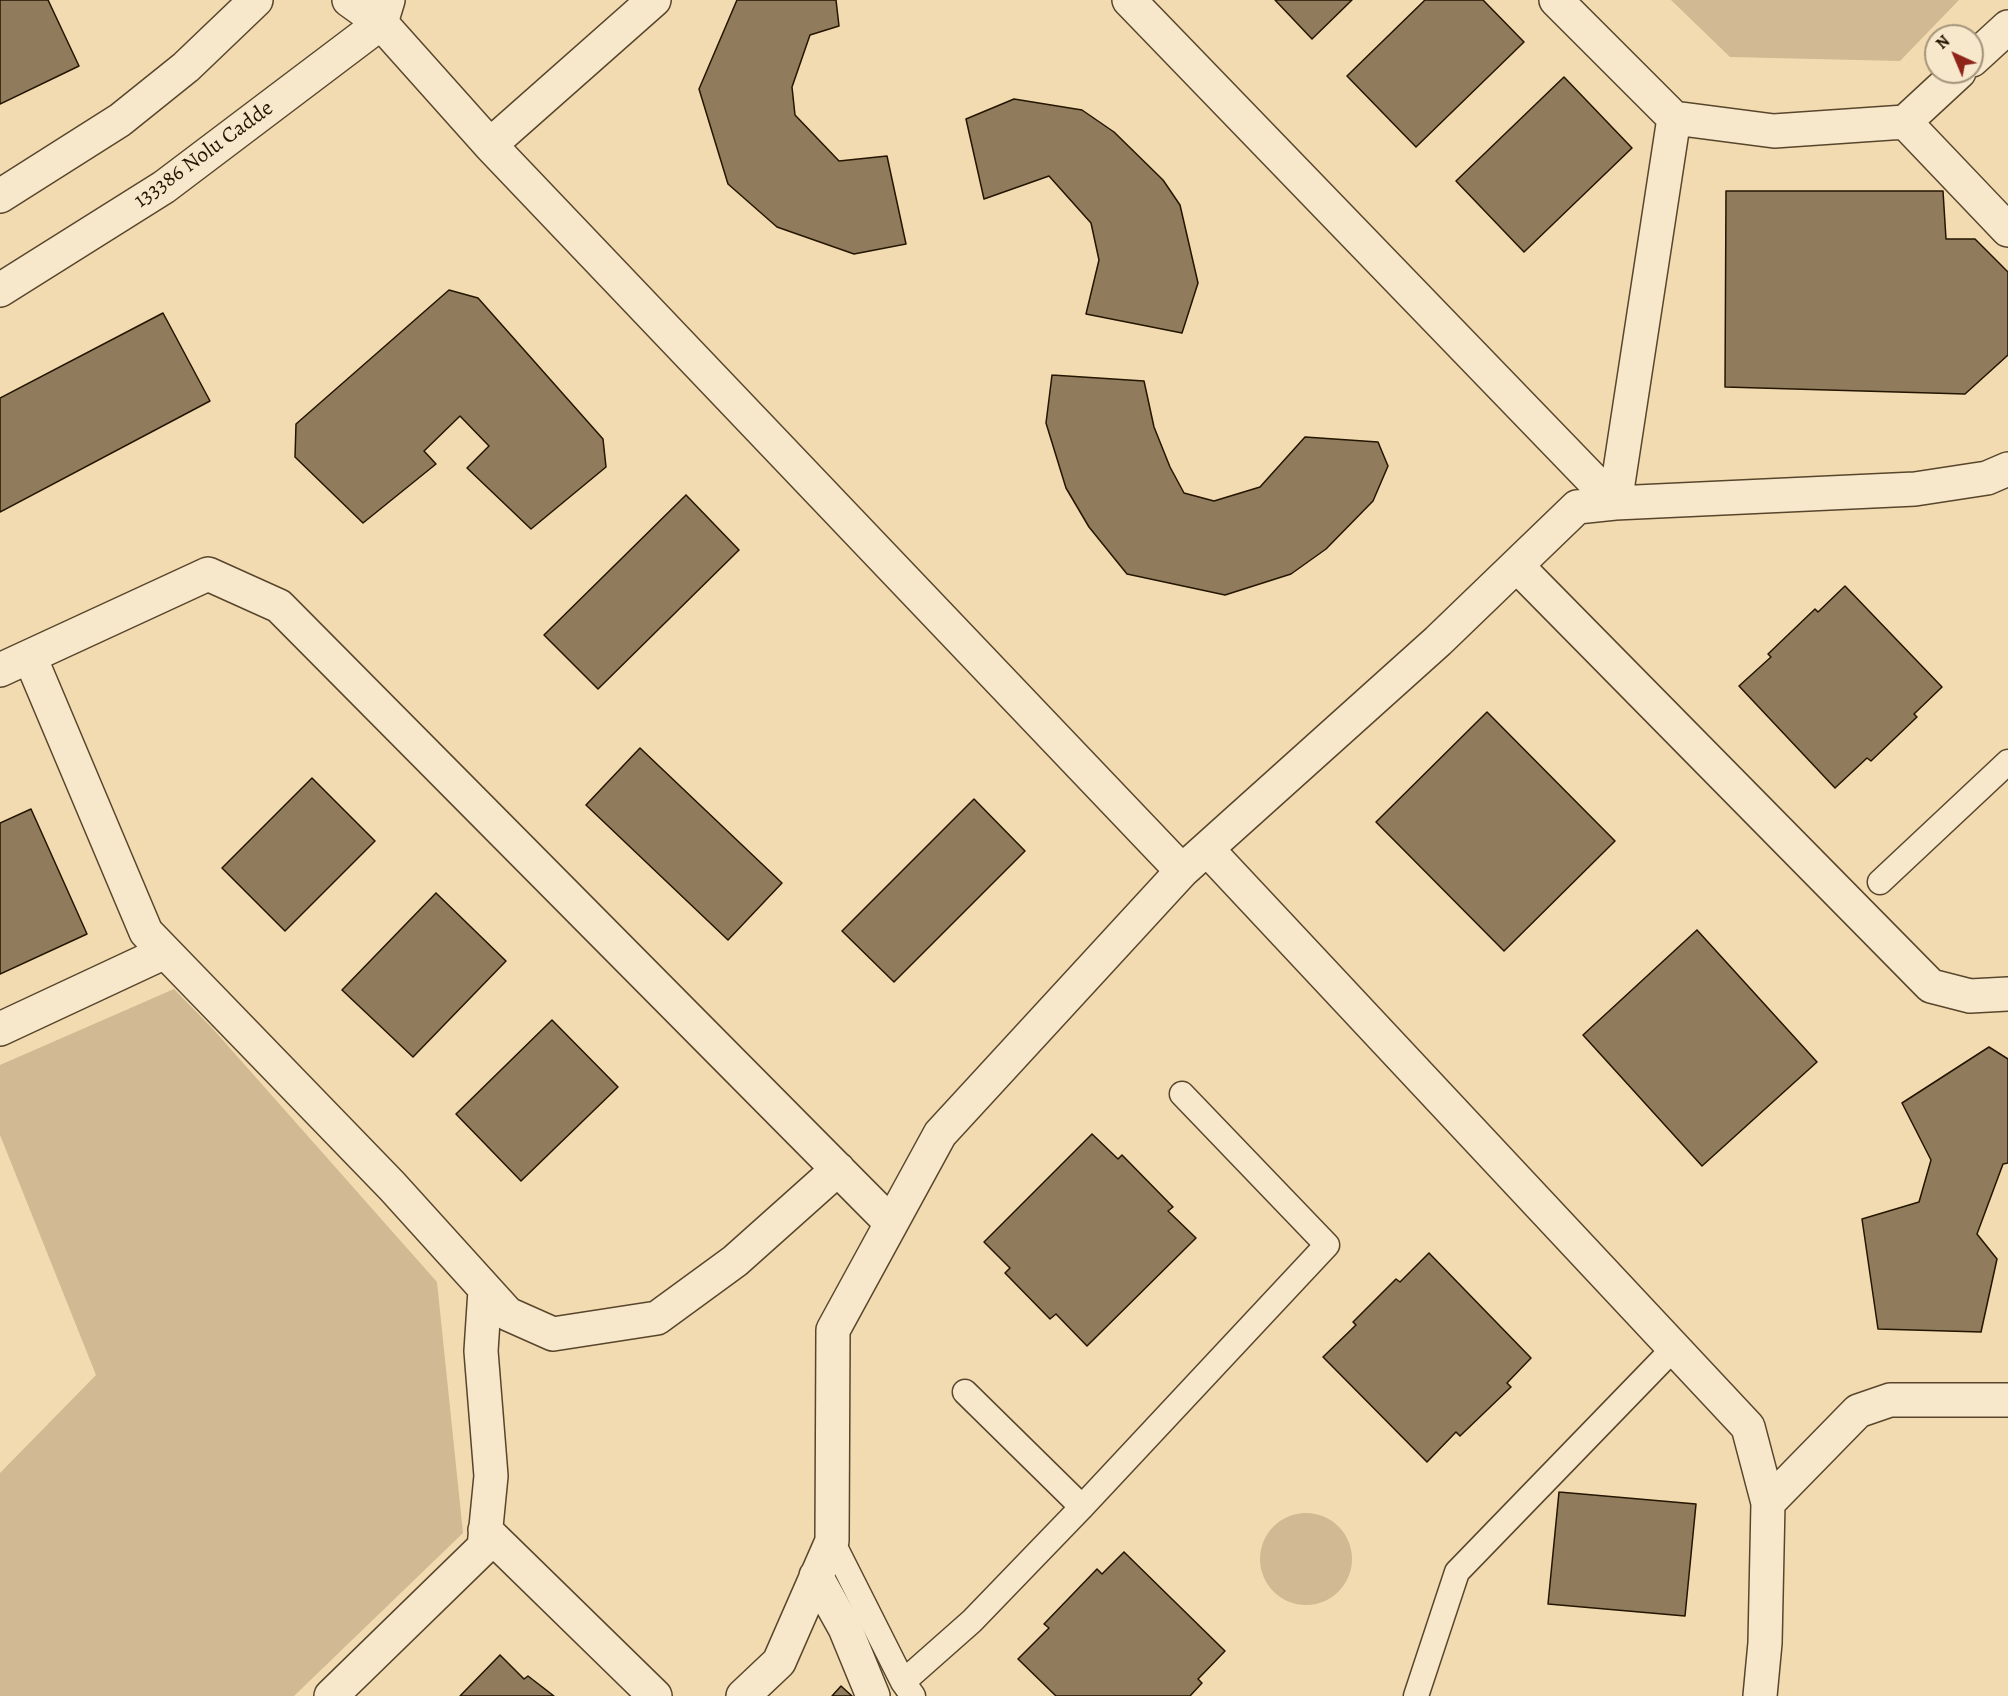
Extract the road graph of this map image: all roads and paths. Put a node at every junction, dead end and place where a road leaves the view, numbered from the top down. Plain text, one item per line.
1 (256, 0) edge
2 (349, 0) edge
3 (654, 0) edge
4 (1129, 0) edge
5 (1556, 0) edge
6 (384, 12) edge
7 (2008, 27) edge
8 (1984, 49) edge
9 (1946, 84) edge
10 (1674, 118) junction
11 (1905, 122) junction
12 (490, 146) junction
13 (0, 196) edge
14 (2008, 230) edge
15 (0, 290) edge
16 (2008, 470) edge
17 (1614, 502) junction
18 (1516, 566) junction
19 (30, 657) junction
20 (0, 670) edge
21 (2008, 762) edge
22 (1207, 849) junction
23 (1182, 871) junction
24 (1880, 882) dead end
25 (165, 952) junction
26 (2008, 994) edge
27 (0, 1029) edge
28 (1182, 1094) dead end
29 (838, 1169) junction
30 (891, 1223) junction
31 (485, 1290) junction
32 (1674, 1348) junction
33 (964, 1392) dead end
34 (2008, 1400) edge
35 (1768, 1503) junction
36 (1082, 1507) junction
37 (485, 1530) junction
38 (832, 1541) junction
39 (816, 1576) junction
40 (908, 1689) edge
41 (331, 1696) edge
42 (655, 1696) edge
43 (743, 1696) edge
44 (873, 1696) edge
45 (1416, 1696) edge
46 (1760, 1696) edge

1 - 13 street
2 - 6 street
3 - 12 street
4 - 17 street
5 - 10 street
6 - 12 street
6 - 15 street, 133386 Nolu Cadde
7 - 8 street
9 - 11 street
10 - 11 street
10 - 17 street
11 - 14 street
12 - 23 street
16 - 17 street
17 - 18 street
18 - 22 street
18 - 26 street
19 - 20 street
19 - 25 street
19 - 29 street
21 - 24 lane
22 - 23 street
22 - 32 street
23 - 30 street
25 - 27 street
25 - 31 street
28 - 36 lane
29 - 30 street
29 - 31 street
30 - 38 street
31 - 37 street
32 - 35 street
32 - 45 lane
33 - 36 lane
34 - 35 street
35 - 46 street
36 - 40 lane
37 - 41 street
37 - 42 street
38 - 39 street
38 - 40 lane
39 - 43 street
39 - 44 street

